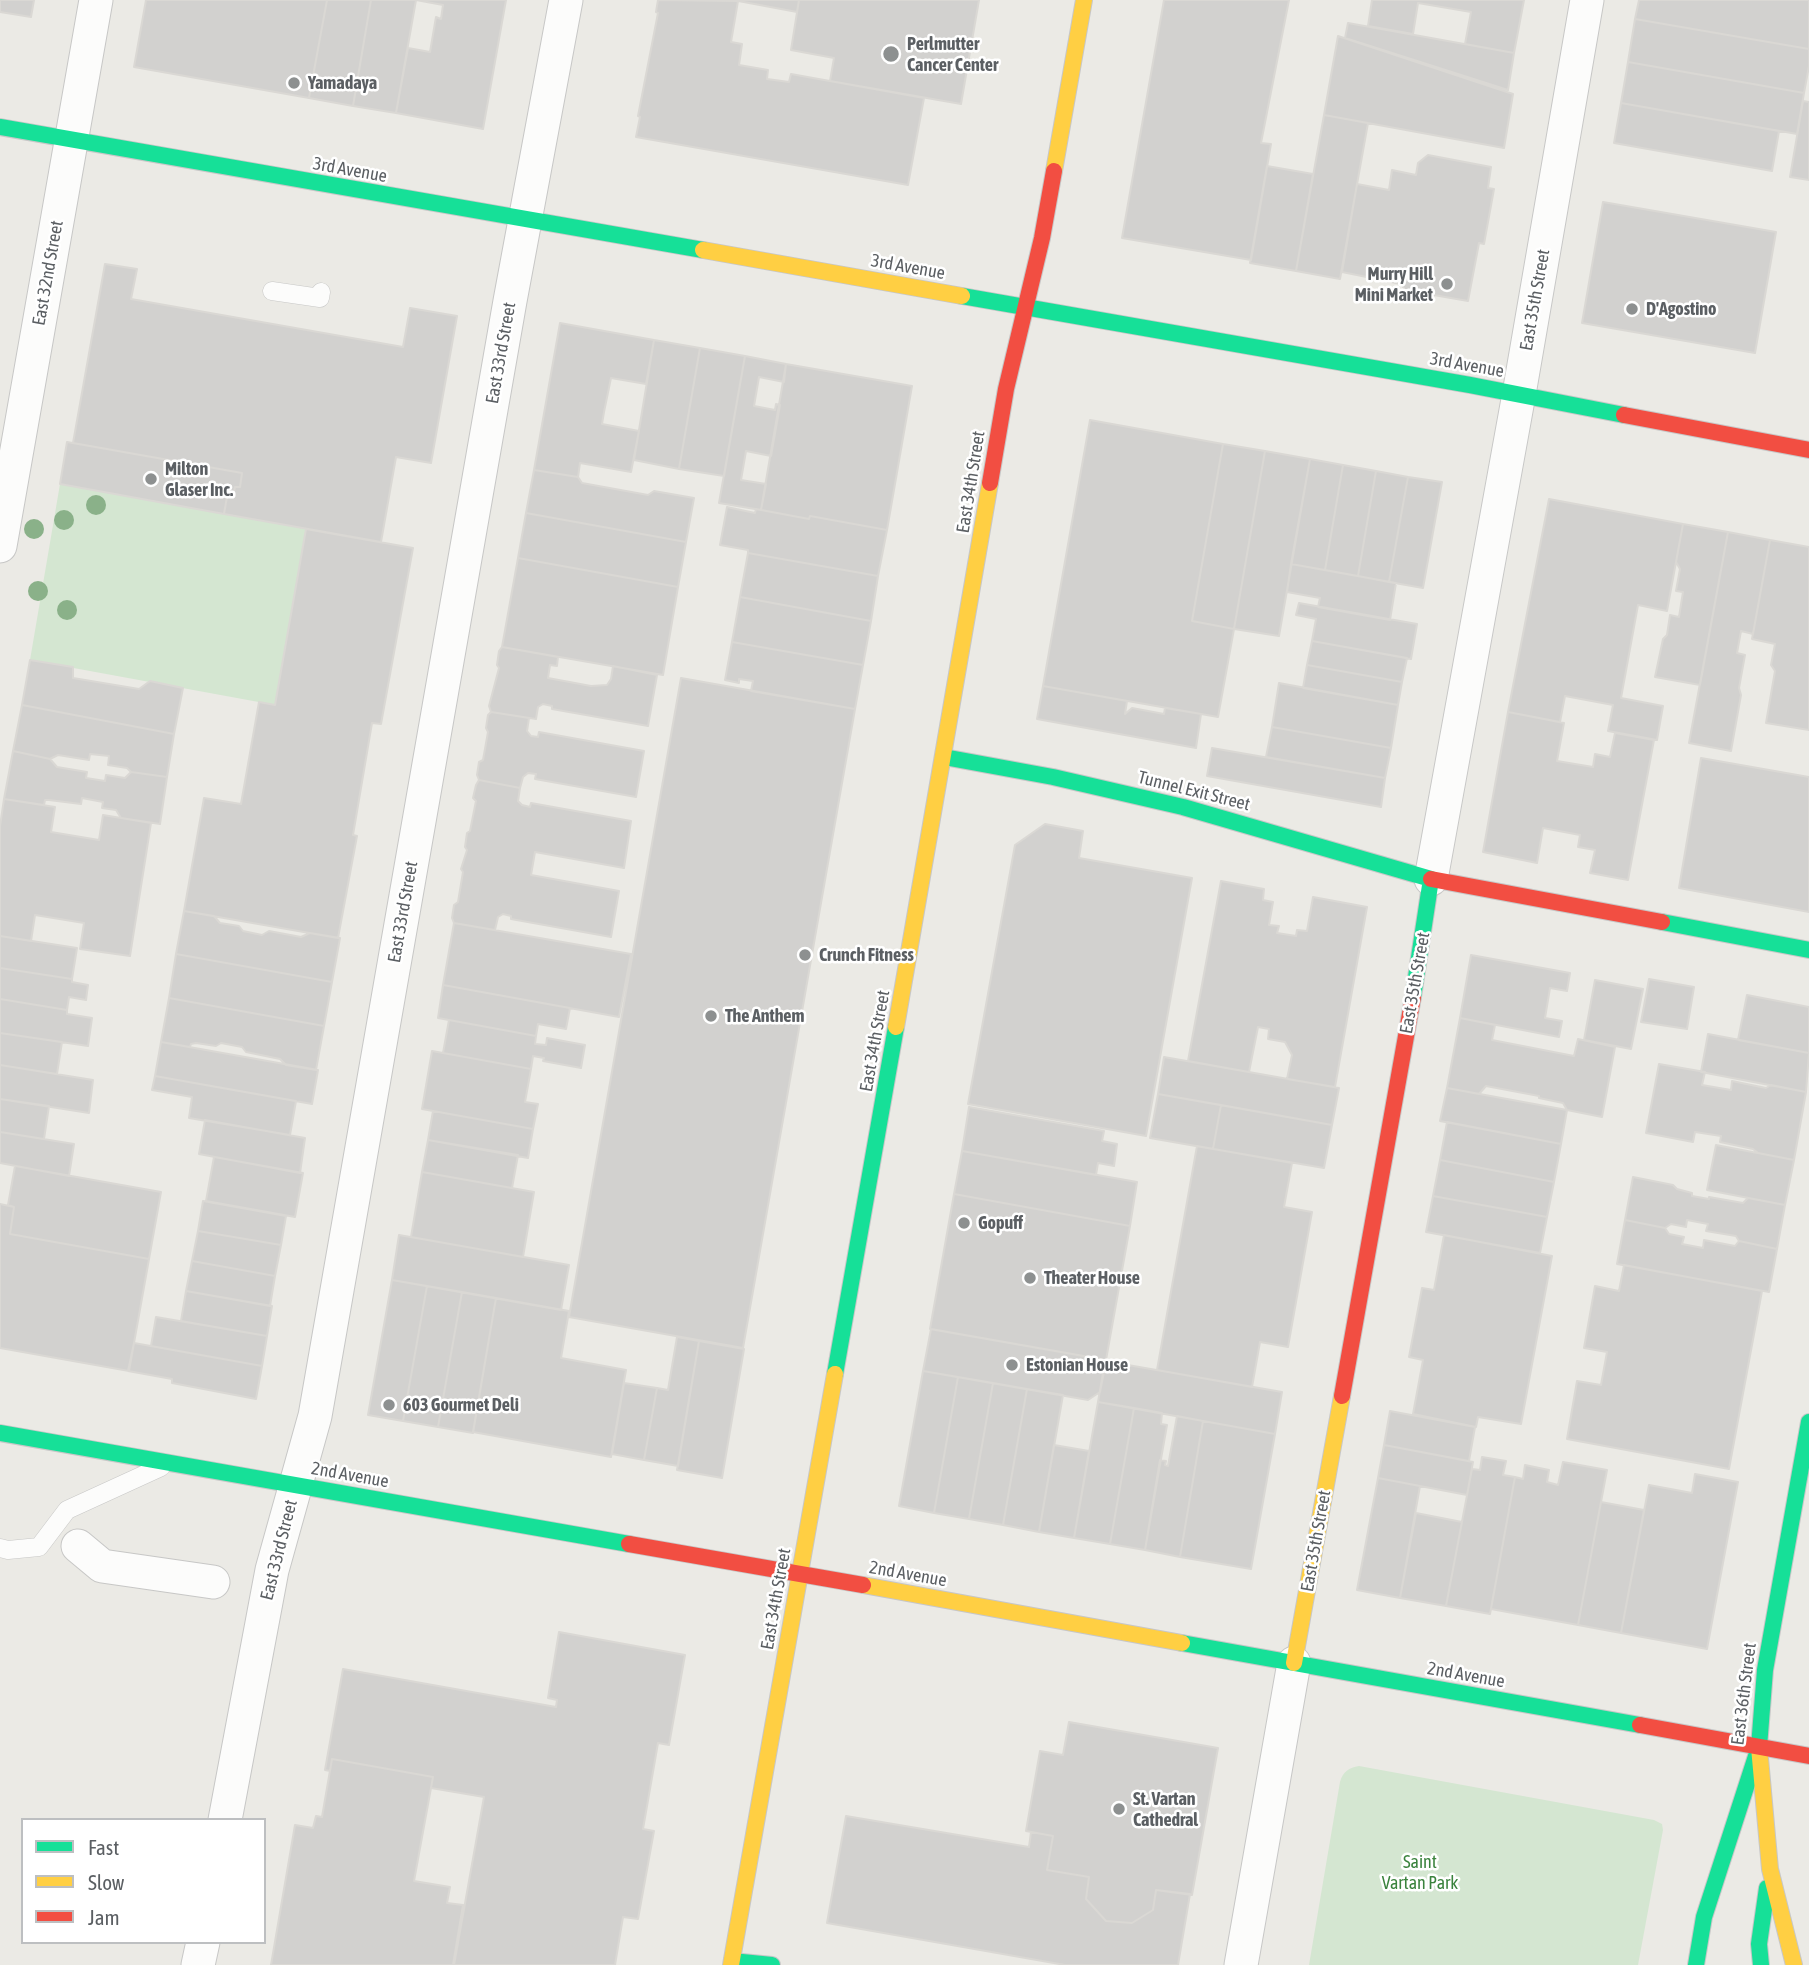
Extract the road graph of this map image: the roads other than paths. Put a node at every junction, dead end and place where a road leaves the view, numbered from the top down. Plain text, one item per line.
1 (96, 0) edge
2 (566, 0) edge
3 (1084, 0) edge
4 (1587, 0) edge
5 (0, 127) edge
6 (71, 139) junction
7 (525, 220) junction
8 (272, 291) dead end
9 (321, 292) dead end
10 (1026, 309) junction
11 (1519, 394) junction
12 (1809, 450) edge
13 (0, 545) edge
14 (944, 757) junction
15 (1431, 879) junction
16 (1809, 950) edge
17 (1809, 1423) edge
18 (0, 1433) edge
19 (169, 1463) junction
20 (295, 1484) junction
21 (78, 1546) dead end
22 (0, 1548) edge
23 (801, 1574) junction
24 (213, 1582) dead end
25 (1294, 1663) junction
26 (1759, 1747) junction
27 (1809, 1756) edge
28 (225, 1818) edge
29 (1770, 1869) junction
30 (203, 1944) edge
31 (732, 1963) edge
32 (198, 1965) edge
33 (772, 1965) edge
34 (1241, 1965) edge
35 (1696, 1965) edge
36 (1761, 1965) edge
37 (1794, 1965) edge

1 - 6 street, East 32nd Street
2 - 7 street, East 33rd Street
3 - 10 main road, East 34th Street
4 - 11 street, East 35th Street
5 - 6 main road, 3rd Avenue
6 - 7 main road, 3rd Avenue
6 - 13 street, East 32nd Street
7 - 10 main road, 3rd Avenue
7 - 20 street, East 33rd Street
8 - 9 lane
10 - 11 main road, 3rd Avenue
10 - 14 main road, East 34th Street
11 - 12 main road, 3rd Avenue
11 - 15 street, East 35th Street
14 - 15 main road, Tunnel Exit Street
14 - 23 main road, East 34th Street
15 - 16 main road, Tunnel Exit Street
15 - 25 main road, East 35th Street
17 - 26 main road, East 36th Street
18 - 19 main road, 2nd Avenue
19 - 20 main road, 2nd Avenue
19 - 22 lane
20 - 23 main road, 2nd Avenue
20 - 28 street, East 33rd Street
21 - 24 street
23 - 25 main road, 2nd Avenue
23 - 31 main road, East 34th Street
25 - 26 main road, 2nd Avenue
25 - 34 street, East 35th Street
26 - 27 main road, 2nd Avenue
26 - 29 main road
26 - 35 main road, East 36th Street
29 - 36 main road
29 - 37 main road
30 - 32 street
31 - 33 main road

